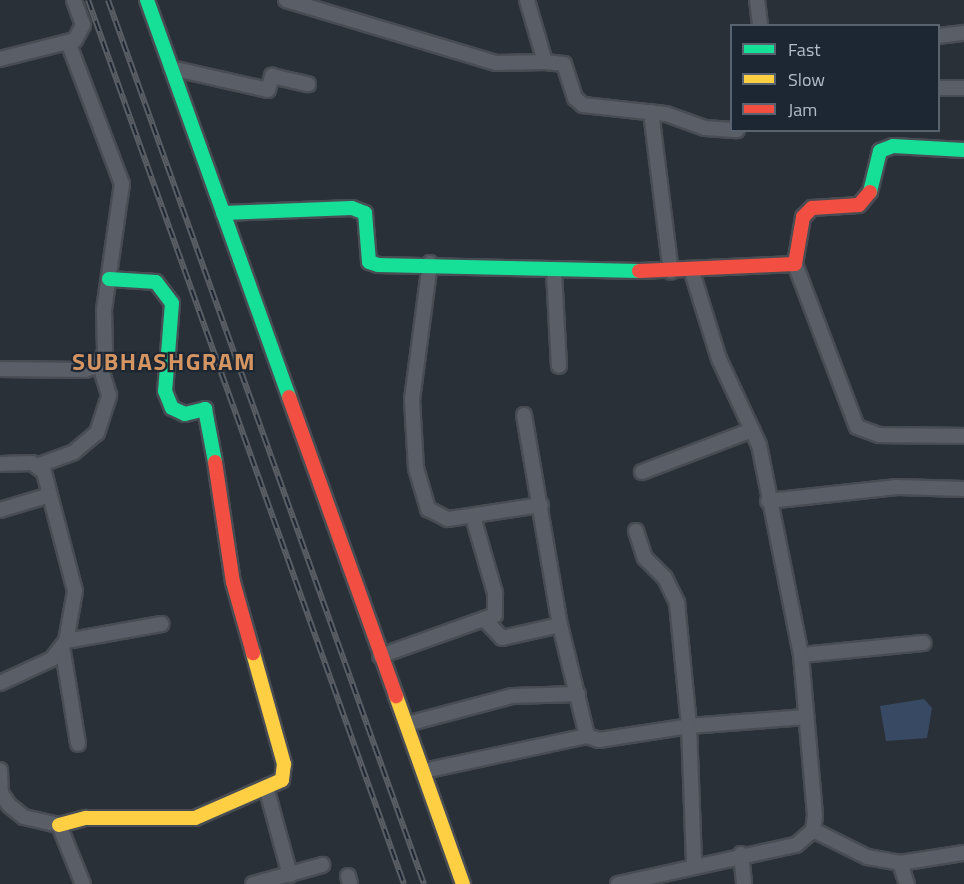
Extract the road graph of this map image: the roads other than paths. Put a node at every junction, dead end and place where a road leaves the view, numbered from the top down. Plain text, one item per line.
1 (74, 0) edge
2 (147, 0) edge
3 (286, 0) edge
4 (527, 0) edge
5 (757, 0) edge
6 (760, 24) edge
7 (964, 33) edge
8 (940, 36) edge
9 (68, 42) junction
10 (0, 59) edge
11 (545, 62) junction
12 (171, 68) junction
13 (308, 84) dead end
14 (940, 88) edge
15 (964, 88) edge
16 (651, 112) junction
17 (730, 129) edge
18 (964, 150) edge
19 (223, 213) junction
20 (430, 263) junction
21 (795, 264) junction
22 (554, 271) junction
23 (671, 272) junction
24 (692, 272) junction
25 (110, 279) junction
26 (100, 364) junction
27 (559, 366) dead end
28 (0, 369) edge
29 (524, 415) dead end
30 (753, 430) junction
31 (964, 436) edge
32 (0, 464) edge
33 (39, 465) junction
34 (642, 472) dead end
35 (964, 489) edge
36 (50, 495) junction
37 (768, 501) junction
38 (541, 505) junction
39 (0, 510) edge
40 (473, 517) junction
41 (636, 531) dead end
42 (487, 622) junction
43 (161, 624) dead end
44 (560, 625) junction
45 (923, 643) dead end
46 (64, 644) junction
47 (801, 655) junction
48 (380, 656) junction
49 (0, 683) edge
50 (578, 694) junction
51 (806, 717) junction
52 (407, 724) junction
53 (689, 726) junction
54 (587, 736) junction
55 (78, 744) dead end
56 (0, 770) edge
57 (424, 771) junction
58 (267, 791) junction
59 (1, 793) edge
60 (59, 825) junction
61 (813, 830) junction
62 (964, 853) edge
63 (741, 854) junction
64 (694, 863) junction
65 (900, 863) junction
66 (322, 865) dead end
67 (290, 875) junction
68 (83, 884) edge
69 (253, 884) edge
70 (463, 884) edge
71 (618, 884) edge
72 (744, 884) edge
73 (907, 884) edge

1 - 9 street
2 - 12 street
3 - 11 street
4 - 11 street
5 - 6 street
7 - 8 street
9 - 10 street
9 - 25 street
11 - 16 street
12 - 13 street
12 - 19 street
14 - 15 street
16 - 17 street
16 - 23 street
18 - 21 street
19 - 20 street
19 - 48 street
20 - 22 street
20 - 40 street
21 - 24 street
21 - 31 street
22 - 23 street
22 - 27 street
23 - 24 street
24 - 30 street
25 - 26 street
25 - 58 street
26 - 28 street
26 - 33 street
29 - 38 street
30 - 34 street
30 - 37 street
32 - 33 street
33 - 36 street
35 - 37 street
36 - 39 street
36 - 46 street
37 - 47 street
38 - 40 street
38 - 44 street
40 - 42 street
41 - 53 street
42 - 44 street
42 - 48 street
43 - 46 street
44 - 50 street
45 - 47 street
46 - 49 street
46 - 55 street
47 - 51 street
48 - 52 street
50 - 52 street
50 - 54 street
51 - 53 street
51 - 61 street
52 - 57 street
53 - 54 street
53 - 64 street
54 - 57 street
56 - 59 street
57 - 70 street
58 - 60 street
58 - 67 street
59 - 60 street
60 - 68 street
61 - 63 street
61 - 65 street
62 - 65 street
63 - 64 street
63 - 72 street
64 - 71 street
65 - 73 street
66 - 67 street
67 - 69 street

